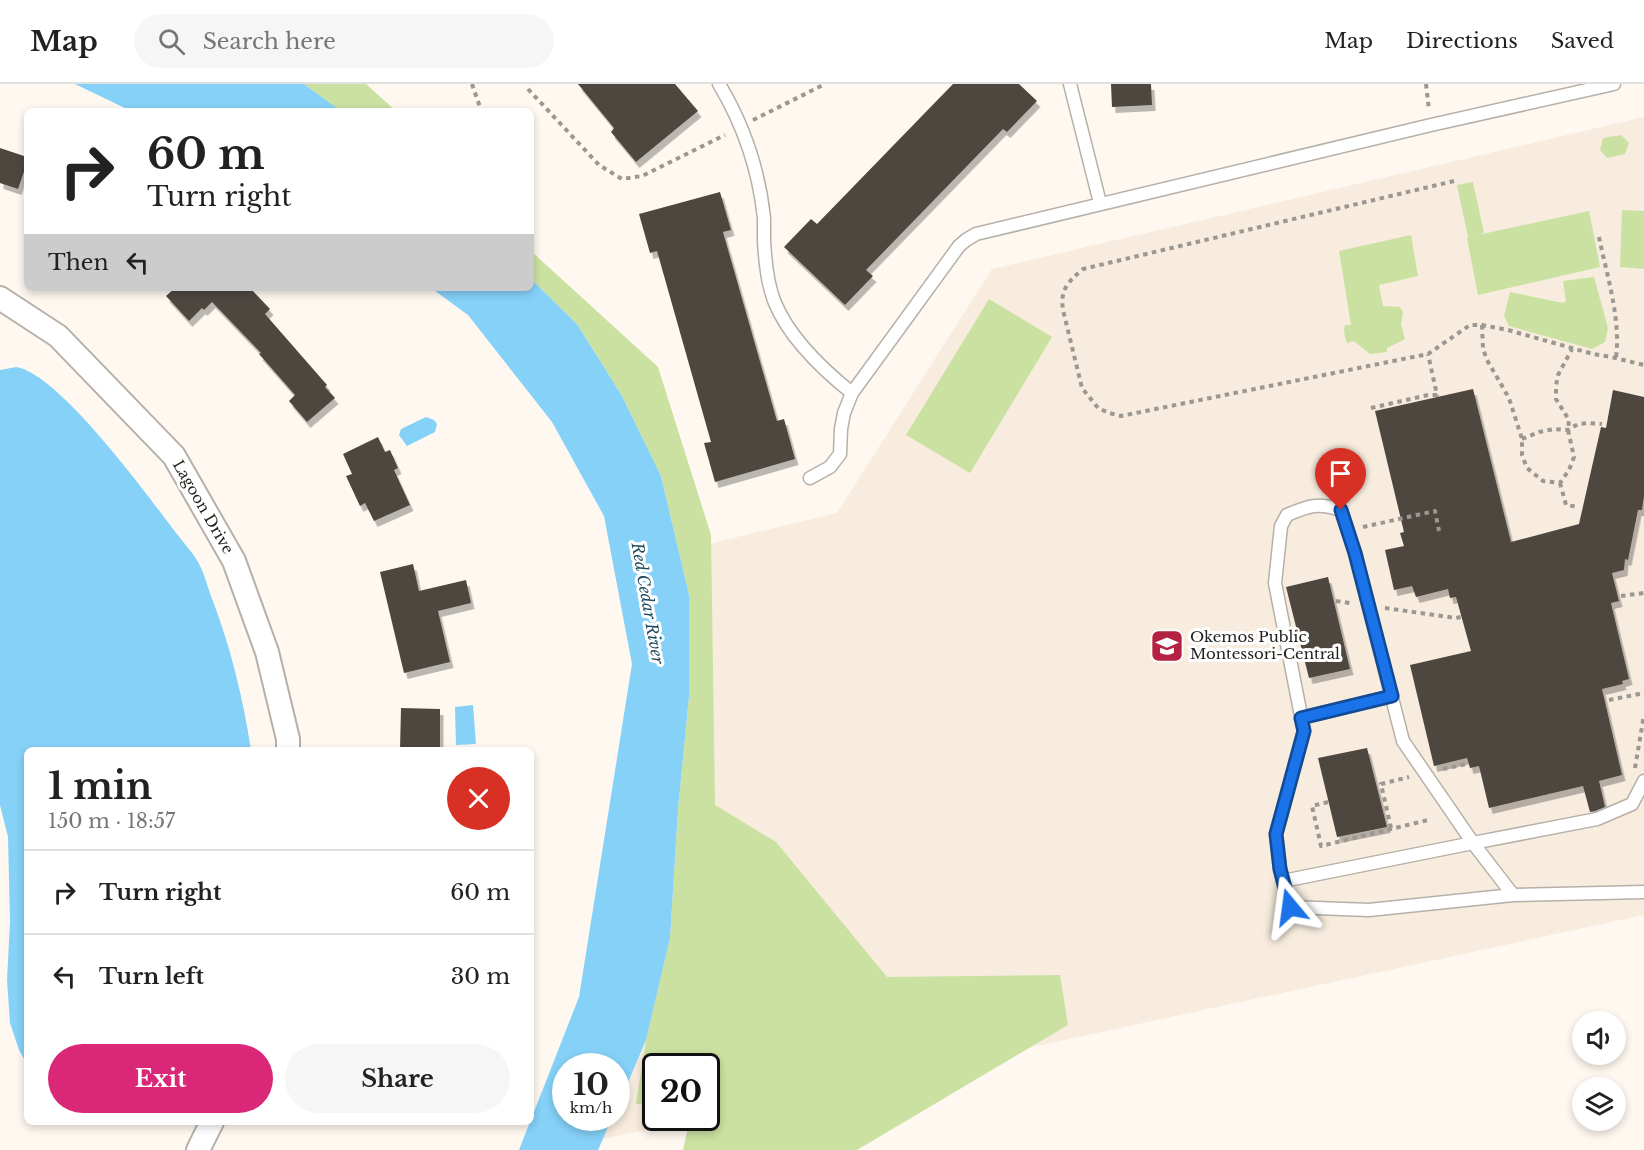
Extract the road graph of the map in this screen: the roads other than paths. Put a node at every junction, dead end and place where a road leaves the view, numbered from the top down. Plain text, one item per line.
1 (719, 84) edge
2 (1070, 84) edge
3 (1614, 84) edge
4 (1100, 203) junction
5 (0, 298) edge
6 (852, 393) junction
7 (810, 478) dead end
8 (1392, 696) junction
9 (1301, 718) junction
10 (288, 747) edge
11 (1639, 779) edge
12 (1473, 843) junction
13 (1283, 881) junction
14 (1644, 892) edge
15 (1513, 895) junction
16 (210, 1125) edge
17 (198, 1150) edge

1 - 6 lane
2 - 4 lane
3 - 4 lane
4 - 6 lane
5 - 10 street, Lagoon Drive
6 - 7 lane
8 - 9 lane
8 - 9 lane
8 - 12 lane
9 - 13 lane
11 - 12 lane
12 - 13 lane
12 - 15 lane
13 - 15 lane
14 - 15 lane
16 - 17 street

